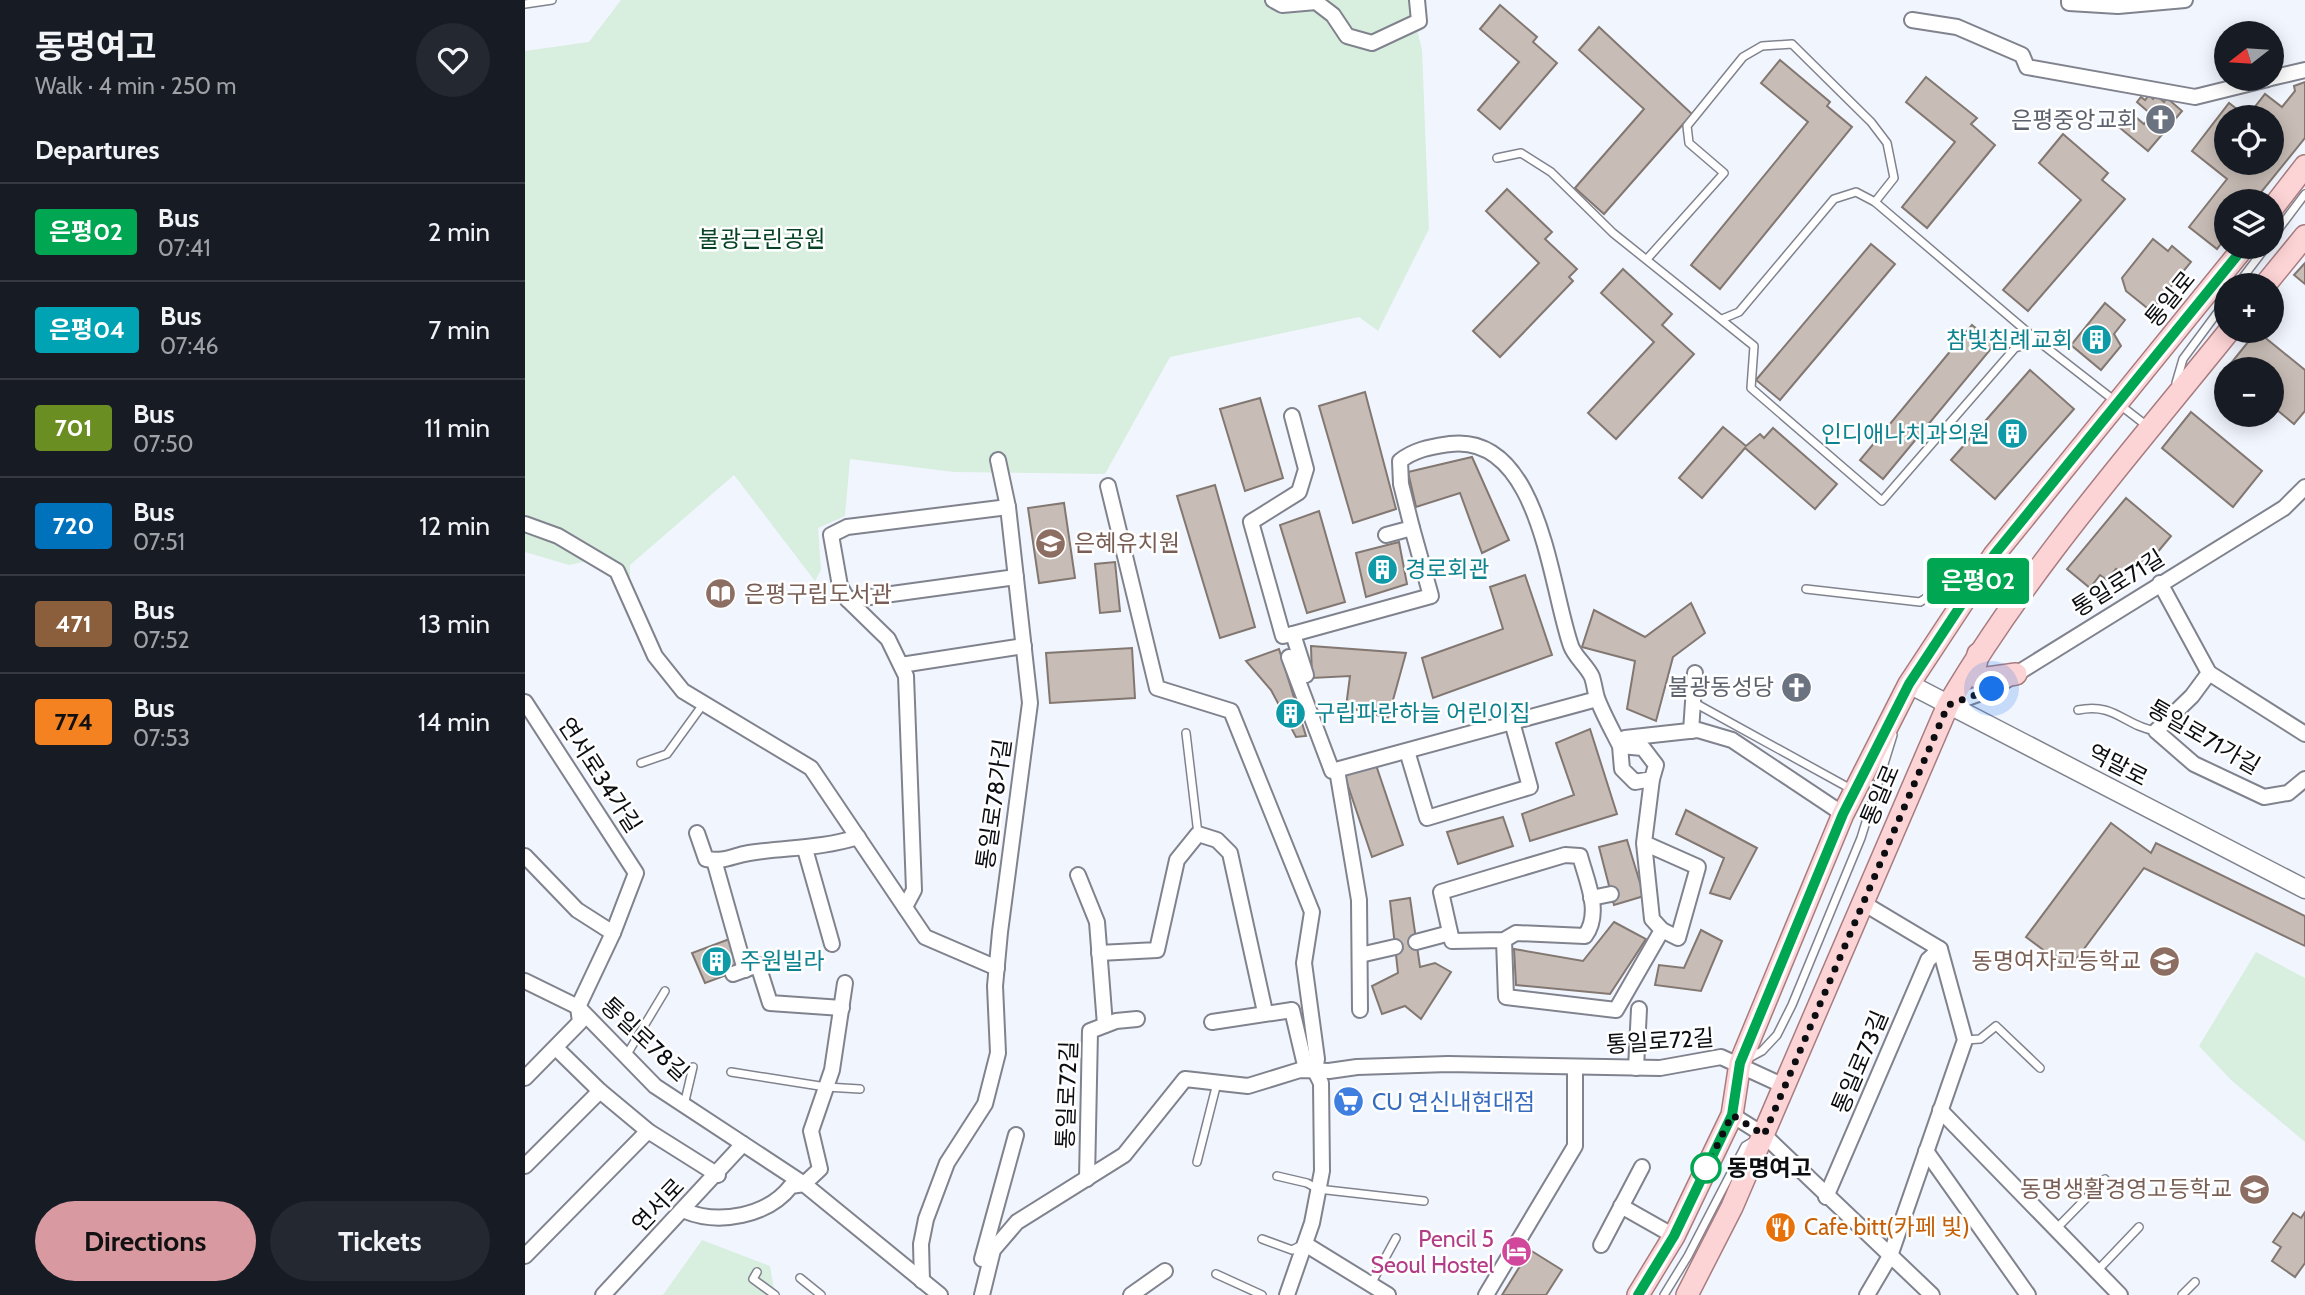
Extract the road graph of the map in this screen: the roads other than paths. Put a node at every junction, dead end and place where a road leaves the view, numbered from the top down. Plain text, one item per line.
1 (552, 0) edge
2 (1273, 0) edge
3 (1417, 0) edge
4 (2069, 0) edge
5 (2185, 0) edge
6 (525, 4) edge
7 (1912, 20) dead end
8 (2305, 70) edge
9 (2284, 75) edge
10 (2219, 91) edge
11 (1497, 158) dead end
12 (2305, 166) edge
13 (2284, 194) edge
14 (2305, 194) edge
15 (1875, 202) junction
16 (2284, 222) edge
17 (2305, 236) edge
18 (1647, 259) junction
19 (2234, 259) edge
20 (2257, 259) edge
21 (2246, 273) edge
22 (2275, 273) edge
23 (2214, 317) edge
24 (1722, 319) junction
25 (2038, 341) junction
26 (2219, 343) edge
27 (2120, 402) junction
28 (2170, 404) junction
29 (1292, 416) dead end
30 (2150, 429) junction
31 (997, 460) dead end
32 (1108, 486) dead end
33 (2305, 487) edge
34 (1008, 507) junction
35 (525, 524) edge
36 (1412, 527) junction
37 (1386, 534) dead end
38 (1016, 577) junction
39 (1979, 579) junction
40 (2160, 583) junction
41 (1806, 589) dead end
42 (848, 600) junction
43 (1293, 634) junction
44 (1024, 646) junction
45 (1978, 654) junction
46 (1289, 657) dead end
47 (901, 665) junction
48 (1695, 673) dead end
49 (2209, 673) junction
50 (2016, 674) junction
51 (1306, 675) dead end
52 (1909, 684) junction
53 (1597, 699) junction
54 (1693, 701) junction
55 (525, 702) edge
56 (704, 703) junction
57 (1948, 705) junction
58 (2078, 710) dead end
59 (1513, 722) junction
60 (1692, 731) junction
61 (2156, 731) junction
62 (1186, 733) dead end
63 (2305, 734) edge
64 (1620, 746) junction
65 (1407, 751) junction
66 (641, 763) dead end
67 (1337, 770) junction
68 (1652, 779) junction
69 (2305, 779) edge
70 (1855, 791) junction
71 (1843, 814) junction
72 (698, 833) dead end
73 (1198, 834) junction
74 (858, 837) junction
75 (1644, 843) junction
76 (805, 849) junction
77 (525, 856) edge
78 (714, 860) junction
79 (636, 873) joint
80 (1078, 875) dead end
81 (2305, 888) edge
82 (1611, 894) dead end
83 (1591, 898) junction
84 (1863, 903) junction
85 (905, 907) junction
86 (1662, 930) junction
87 (613, 933) junction
88 (1450, 933) junction
89 (1504, 940) junction
90 (1416, 942) dead end
91 (832, 944) dead end
92 (1395, 947) dead end
93 (1940, 949) junction
94 (1099, 953) junction
95 (1360, 955) junction
96 (997, 968) junction
97 (525, 981) edge
98 (845, 983) dead end
99 (665, 991) dead end
100 (578, 1007) junction
101 (842, 1008) junction
102 (1639, 1009) dead end
103 (1360, 1010) dead end
104 (1265, 1013) junction
105 (1137, 1019) dead end
106 (1212, 1021) dead end
107 (1105, 1025) junction
108 (1965, 1040) junction
109 (556, 1048) junction
110 (626, 1056) junction
111 (1740, 1063) junction
112 (694, 1067) dead end
113 (1636, 1068) junction
114 (2040, 1068) dead end
115 (1574, 1069) junction
116 (1315, 1071) junction
117 (731, 1072) dead end
118 (525, 1078) edge
119 (1217, 1083) junction
120 (1783, 1086) junction
121 (826, 1087) junction
122 (860, 1089) dead end
123 (600, 1091) junction
124 (684, 1105) junction
125 (1940, 1110) junction
126 (1732, 1115) junction
127 (648, 1131) junction
128 (1016, 1135) dead end
129 (1764, 1135) junction
130 (743, 1144) junction
131 (1926, 1151) junction
132 (1198, 1162) dead end
133 (525, 1166) edge
134 (1642, 1167) dead end
135 (718, 1175) junction
136 (1277, 1176) dead end
137 (1087, 1179) junction
138 (2105, 1179) dead end
139 (804, 1184) junction
140 (1318, 1189) junction
141 (1826, 1197) junction
142 (1424, 1201) dead end
143 (1621, 1206) junction
144 (685, 1210) junction
145 (2139, 1227) dead end
146 (2056, 1229) junction
147 (1674, 1236) junction
148 (1396, 1238) dead end
149 (1262, 1239) dead end
150 (1305, 1244) junction
151 (1601, 1245) dead end
152 (525, 1256) edge
153 (1890, 1256) junction
154 (1165, 1271) dead end
155 (2097, 1271) junction
156 (757, 1272) dead end
157 (1216, 1274) dead end
158 (800, 1278) dead end
159 (922, 1281) junction
160 (2195, 1282) dead end
161 (1371, 1284) junction
162 (603, 1295) edge
163 (775, 1295) edge
164 (821, 1295) edge
165 (940, 1295) edge
166 (972, 1295) edge
167 (982, 1295) edge
168 (1132, 1295) edge
169 (1262, 1295) edge
170 (1287, 1295) edge
171 (1388, 1295) edge
172 (1486, 1295) edge
173 (1639, 1295) edge
174 (1664, 1295) edge
175 (1687, 1295) edge
176 (1867, 1295) edge
177 (1931, 1295) edge
178 (2028, 1295) edge
179 (2120, 1295) edge
180 (2182, 1295) edge

1 - 6 lane
2 - 3 street
4 - 5 street
7 - 10 street
8 - 9 street
11 - 18 lane
12 - 13 main road
14 - 16 lane
15 - 18 lane
15 - 24 lane
15 - 25 lane
17 - 22 main road
18 - 24 lane
19 - 27 main road, 통일로
20 - 21 lane
23 - 28 lane
24 - 25 lane
25 - 27 lane
26 - 28 main road, 통일로
27 - 30 lane
27 - 39 main road, 통일로
28 - 30 main road, 통일로
29 - 43 street
30 - 45 main road, 통일로
31 - 34 street, 통일로78가길
32 - 116 street
33 - 40 street, 통일로71길
34 - 38 street, 통일로78가길
34 - 42 street
35 - 56 street
36 - 37 street
36 - 43 street
36 - 53 street
38 - 42 street
38 - 44 street, 통일로78가길
39 - 41 lane
39 - 52 main road, 통일로
40 - 49 street
40 - 50 street, 통일로71길
42 - 47 street
43 - 51 street
44 - 47 street
44 - 96 street, 통일로78가길
45 - 50 main road
45 - 57 main road, 통일로
46 - 67 street
47 - 85 street
48 - 54 street
49 - 61 street
49 - 63 street
50 - 57 street, 통일로71길
52 - 57 street, 역말로
52 - 70 main road, 통일로
52 - 111 lane
53 - 59 street
53 - 64 street
54 - 60 street
54 - 70 lane
55 - 79 street, 연서로34가길
56 - 66 lane
56 - 74 street
57 - 81 street, 역말로
57 - 84 main road, 통일로
58 - 61 lane, 통일로71가길
59 - 65 street
59 - 65 street
60 - 64 street
60 - 71 street
61 - 69 street, 통일로71가길
62 - 73 lane
64 - 68 street
64 - 68 street
65 - 67 street
67 - 95 street
68 - 75 street
70 - 71 main road, 통일로
71 - 111 main road, 통일로
72 - 78 street
73 - 94 street
73 - 104 street
74 - 76 street
74 - 85 street
75 - 86 street
75 - 86 street
76 - 78 street
76 - 91 street
77 - 87 street
78 - 101 street
79 - 87 street, 통일로78길
80 - 94 street
82 - 83 street
83 - 88 street
83 - 89 street
84 - 93 street
84 - 120 main road, 통일로
85 - 96 street
86 - 89 street
87 - 100 street, 통일로78길
88 - 89 street
88 - 90 street
92 - 95 street
93 - 108 street
93 - 141 street, 통일로73길
94 - 107 street, 통일로72길
95 - 103 street
96 - 159 street, 통일로78가길
97 - 100 street
98 - 101 street
99 - 110 lane
100 - 109 street
100 - 110 street, 통일로78길
101 - 121 street
102 - 113 street
104 - 106 street
104 - 116 street
105 - 107 street
107 - 137 street, 통일로72길
108 - 114 lane
108 - 125 street
109 - 118 street
109 - 123 street
110 - 124 street, 통일로78길
111 - 113 street, 통일로72길
111 - 120 street, 통일로72길
111 - 126 main road, 통일로
112 - 124 lane
113 - 115 street, 통일로72길
115 - 116 street, 통일로72길
115 - 172 street, 통일로72길
116 - 119 street, 통일로72길
116 - 140 street
117 - 121 lane
119 - 132 lane
119 - 137 street, 통일로72길
120 - 129 main road, 통일로
121 - 122 lane
121 - 139 street
123 - 127 street
123 - 133 street
124 - 130 street, 통일로78길
125 - 131 street
125 - 146 street
126 - 129 street
126 - 147 main road, 통일로
127 - 135 street
127 - 152 street
128 - 166 street
129 - 141 street
129 - 174 lane
129 - 175 main road, 통일로
130 - 135 street, 연서로
130 - 139 street, 통일로78길
131 - 153 street
131 - 178 street
134 - 143 street
135 - 144 street, 연서로
136 - 140 lane
137 - 167 street, 통일로72길
138 - 146 lane
139 - 144 street
139 - 159 street, 통일로78길
140 - 142 lane
140 - 150 street
141 - 153 street
143 - 147 street
143 - 151 street
144 - 162 street, 연서로
145 - 155 lane
146 - 155 street
147 - 173 main road, 통일로
148 - 161 lane
149 - 150 lane
150 - 161 street
150 - 170 street
153 - 176 street
153 - 177 street
154 - 168 street
155 - 179 street
156 - 163 lane
157 - 169 lane
158 - 164 lane
159 - 165 street, 통일로78길
160 - 180 lane
161 - 171 street

